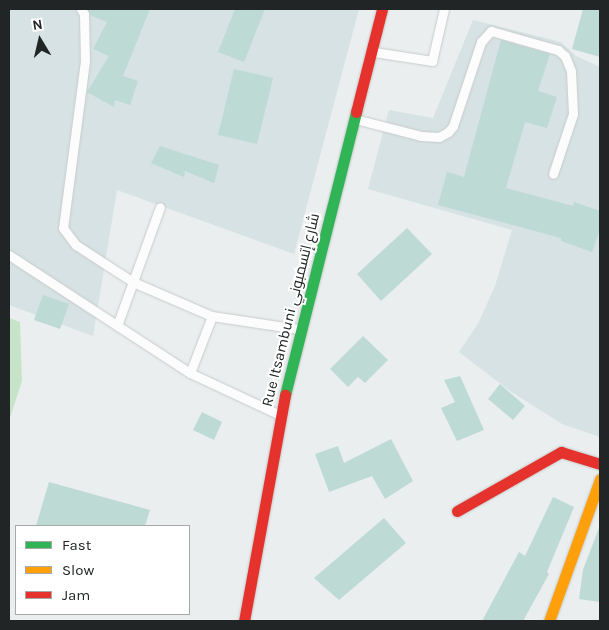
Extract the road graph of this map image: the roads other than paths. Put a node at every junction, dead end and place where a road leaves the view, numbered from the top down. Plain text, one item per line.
1 (81, 9) edge
2 (382, 9) edge
3 (444, 9) edge
4 (371, 52) junction
5 (355, 119) junction
6 (553, 174) dead end
7 (160, 207) dead end
8 (9, 255) edge
9 (133, 282) junction
10 (212, 316) junction
11 (118, 324) junction
12 (301, 329) junction
13 (190, 373) junction
14 (281, 416) junction
15 (600, 464) edge
16 (600, 479) edge
17 (457, 511) dead end
18 (244, 621) edge
19 (549, 621) edge

1 - 9 lane
2 - 4 main road, Rue Itsambuni شارع إتسمبوني
3 - 4 lane
4 - 5 main road, Rue Itsambuni شارع إتسمبوني
5 - 6 lane
5 - 12 main road, Rue Itsambuni شارع إتسمبوني
7 - 9 lane
8 - 11 lane
9 - 10 lane
9 - 11 lane
10 - 12 lane
10 - 13 lane
11 - 13 lane
12 - 14 main road, Rue Itsambuni شارع إتسمبوني
13 - 14 lane
14 - 18 main road, Rue Itsambuni شارع إتسمبوني
15 - 17 main road
16 - 19 main road

